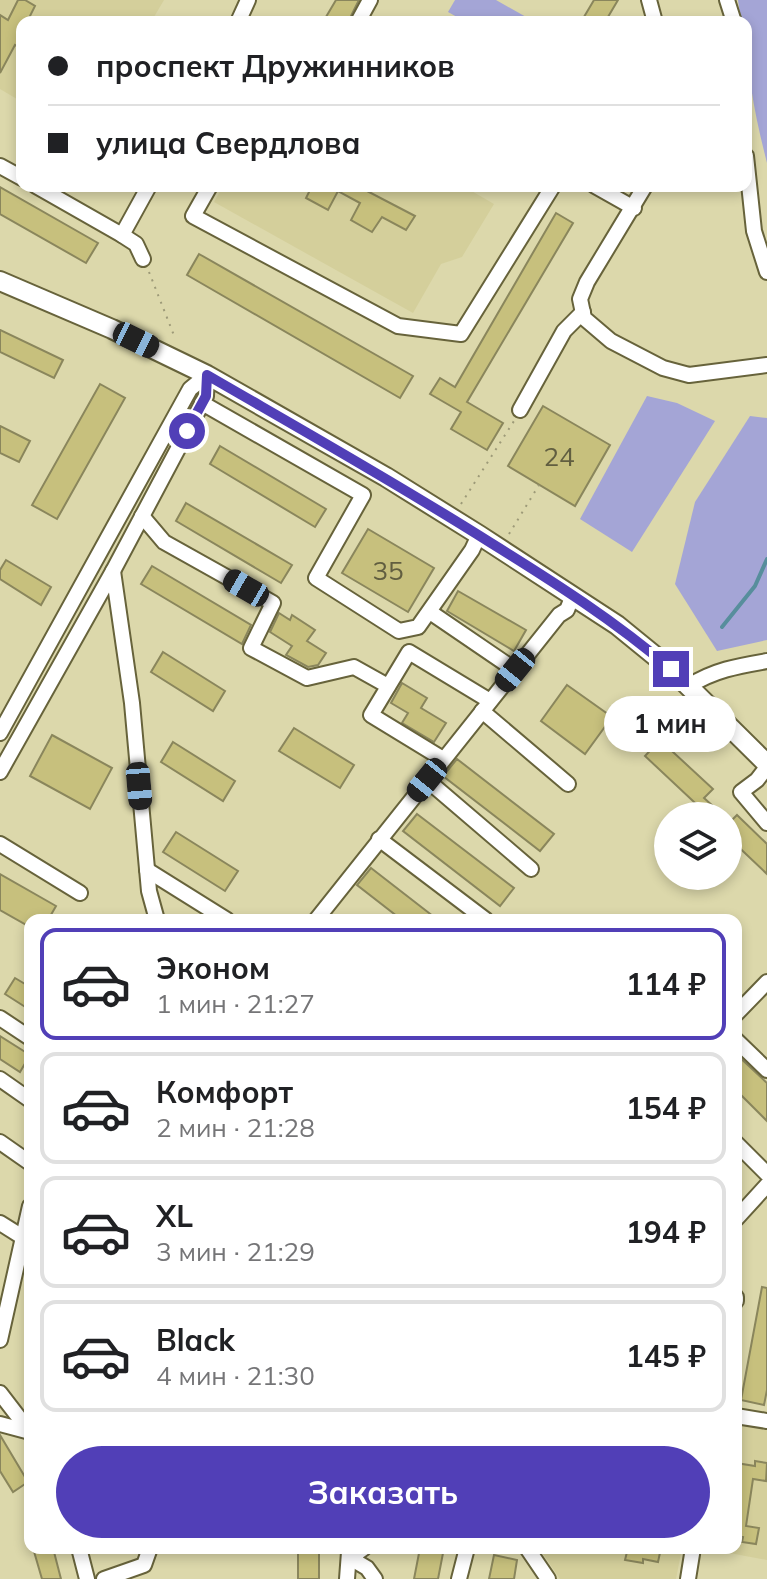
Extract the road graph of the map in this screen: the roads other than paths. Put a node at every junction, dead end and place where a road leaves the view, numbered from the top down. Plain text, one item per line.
1 (47, 192) edge
2 (146, 192) edge
3 (207, 192) edge
4 (549, 192) edge
5 (606, 192) edge
6 (642, 192) edge
7 (750, 192) edge
8 (634, 208) junction
9 (122, 235) junction
10 (143, 259) dead end
11 (767, 272) edge
12 (0, 281) edge
13 (583, 312) junction
14 (767, 365) edge
15 (207, 375) junction
16 (202, 403) junction
17 (520, 410) road end
18 (142, 516) junction
19 (479, 535) junction
20 (113, 571) junction
21 (573, 595) junction
22 (430, 612) junction
23 (767, 661) edge
24 (515, 670) junction
25 (388, 686) junction
26 (689, 686) junction
27 (486, 706) junction
28 (0, 733) edge
29 (443, 759) junction
30 (767, 765) edge
31 (0, 772) edge
32 (427, 780) junction
33 (568, 784) dead end
34 (767, 823) edge
35 (379, 839) junction
36 (0, 844) edge
37 (531, 869) dead end
38 (147, 870) junction
39 (80, 893) dead end
40 (155, 914) edge
41 (217, 914) edge
42 (321, 914) edge
43 (478, 914) edge
44 (767, 982) edge
45 (742, 1008) edge
46 (0, 1018) edge
47 (24, 1034) edge
48 (742, 1046) edge
49 (767, 1070) edge
50 (0, 1079) edge
51 (24, 1096) edge
52 (0, 1142) edge
53 (742, 1149) edge
54 (24, 1159) edge
55 (767, 1174) edge
56 (767, 1185) edge
57 (742, 1212) edge
58 (0, 1223) edge
59 (24, 1238) joint
60 (5, 1296) edge
61 (0, 1340) edge
62 (0, 1393) edge
63 (742, 1417) edge
64 (767, 1421) edge
65 (0, 1424) edge
66 (24, 1424) edge
67 (24, 1430) edge
68 (81, 1554) edge
69 (148, 1554) edge
70 (349, 1554) edge
71 (350, 1554) edge
72 (465, 1554) edge
73 (530, 1554) edge
74 (692, 1554) edge
75 (542, 1576) edge
76 (87, 1579) edge
77 (104, 1579) edge
78 (347, 1579) edge
79 (375, 1579) edge
80 (459, 1579) edge
81 (689, 1579) edge

1 - 9 street
2 - 9 street
3 - 4 street
5 - 8 street
6 - 8 street
7 - 11 street
8 - 13 street
9 - 10 street
12 - 15 main road
13 - 14 street
13 - 17 street
15 - 16 street
15 - 19 main road
15 - 28 street
16 - 18 street
16 - 22 street
18 - 20 street
18 - 25 street
19 - 21 main road
19 - 22 street
20 - 31 street
20 - 38 street
21 - 24 street
21 - 26 main road
22 - 24 street
23 - 26 street
24 - 27 street
25 - 27 street
25 - 29 street
26 - 30 main road
27 - 29 street
27 - 33 street
29 - 32 street
30 - 34 street
32 - 35 street
32 - 37 street
35 - 42 street
35 - 43 street
36 - 39 street
38 - 40 street
38 - 41 street
44 - 45 street
46 - 47 street
48 - 49 street
50 - 51 street
52 - 54 street
53 - 55 street
56 - 57 street
58 - 59 street
59 - 60 street
60 - 61 street
62 - 66 street
63 - 64 street
65 - 67 street
68 - 76 street
69 - 77 street
70 - 78 street
71 - 79 street
72 - 80 street
73 - 75 street
74 - 81 street

